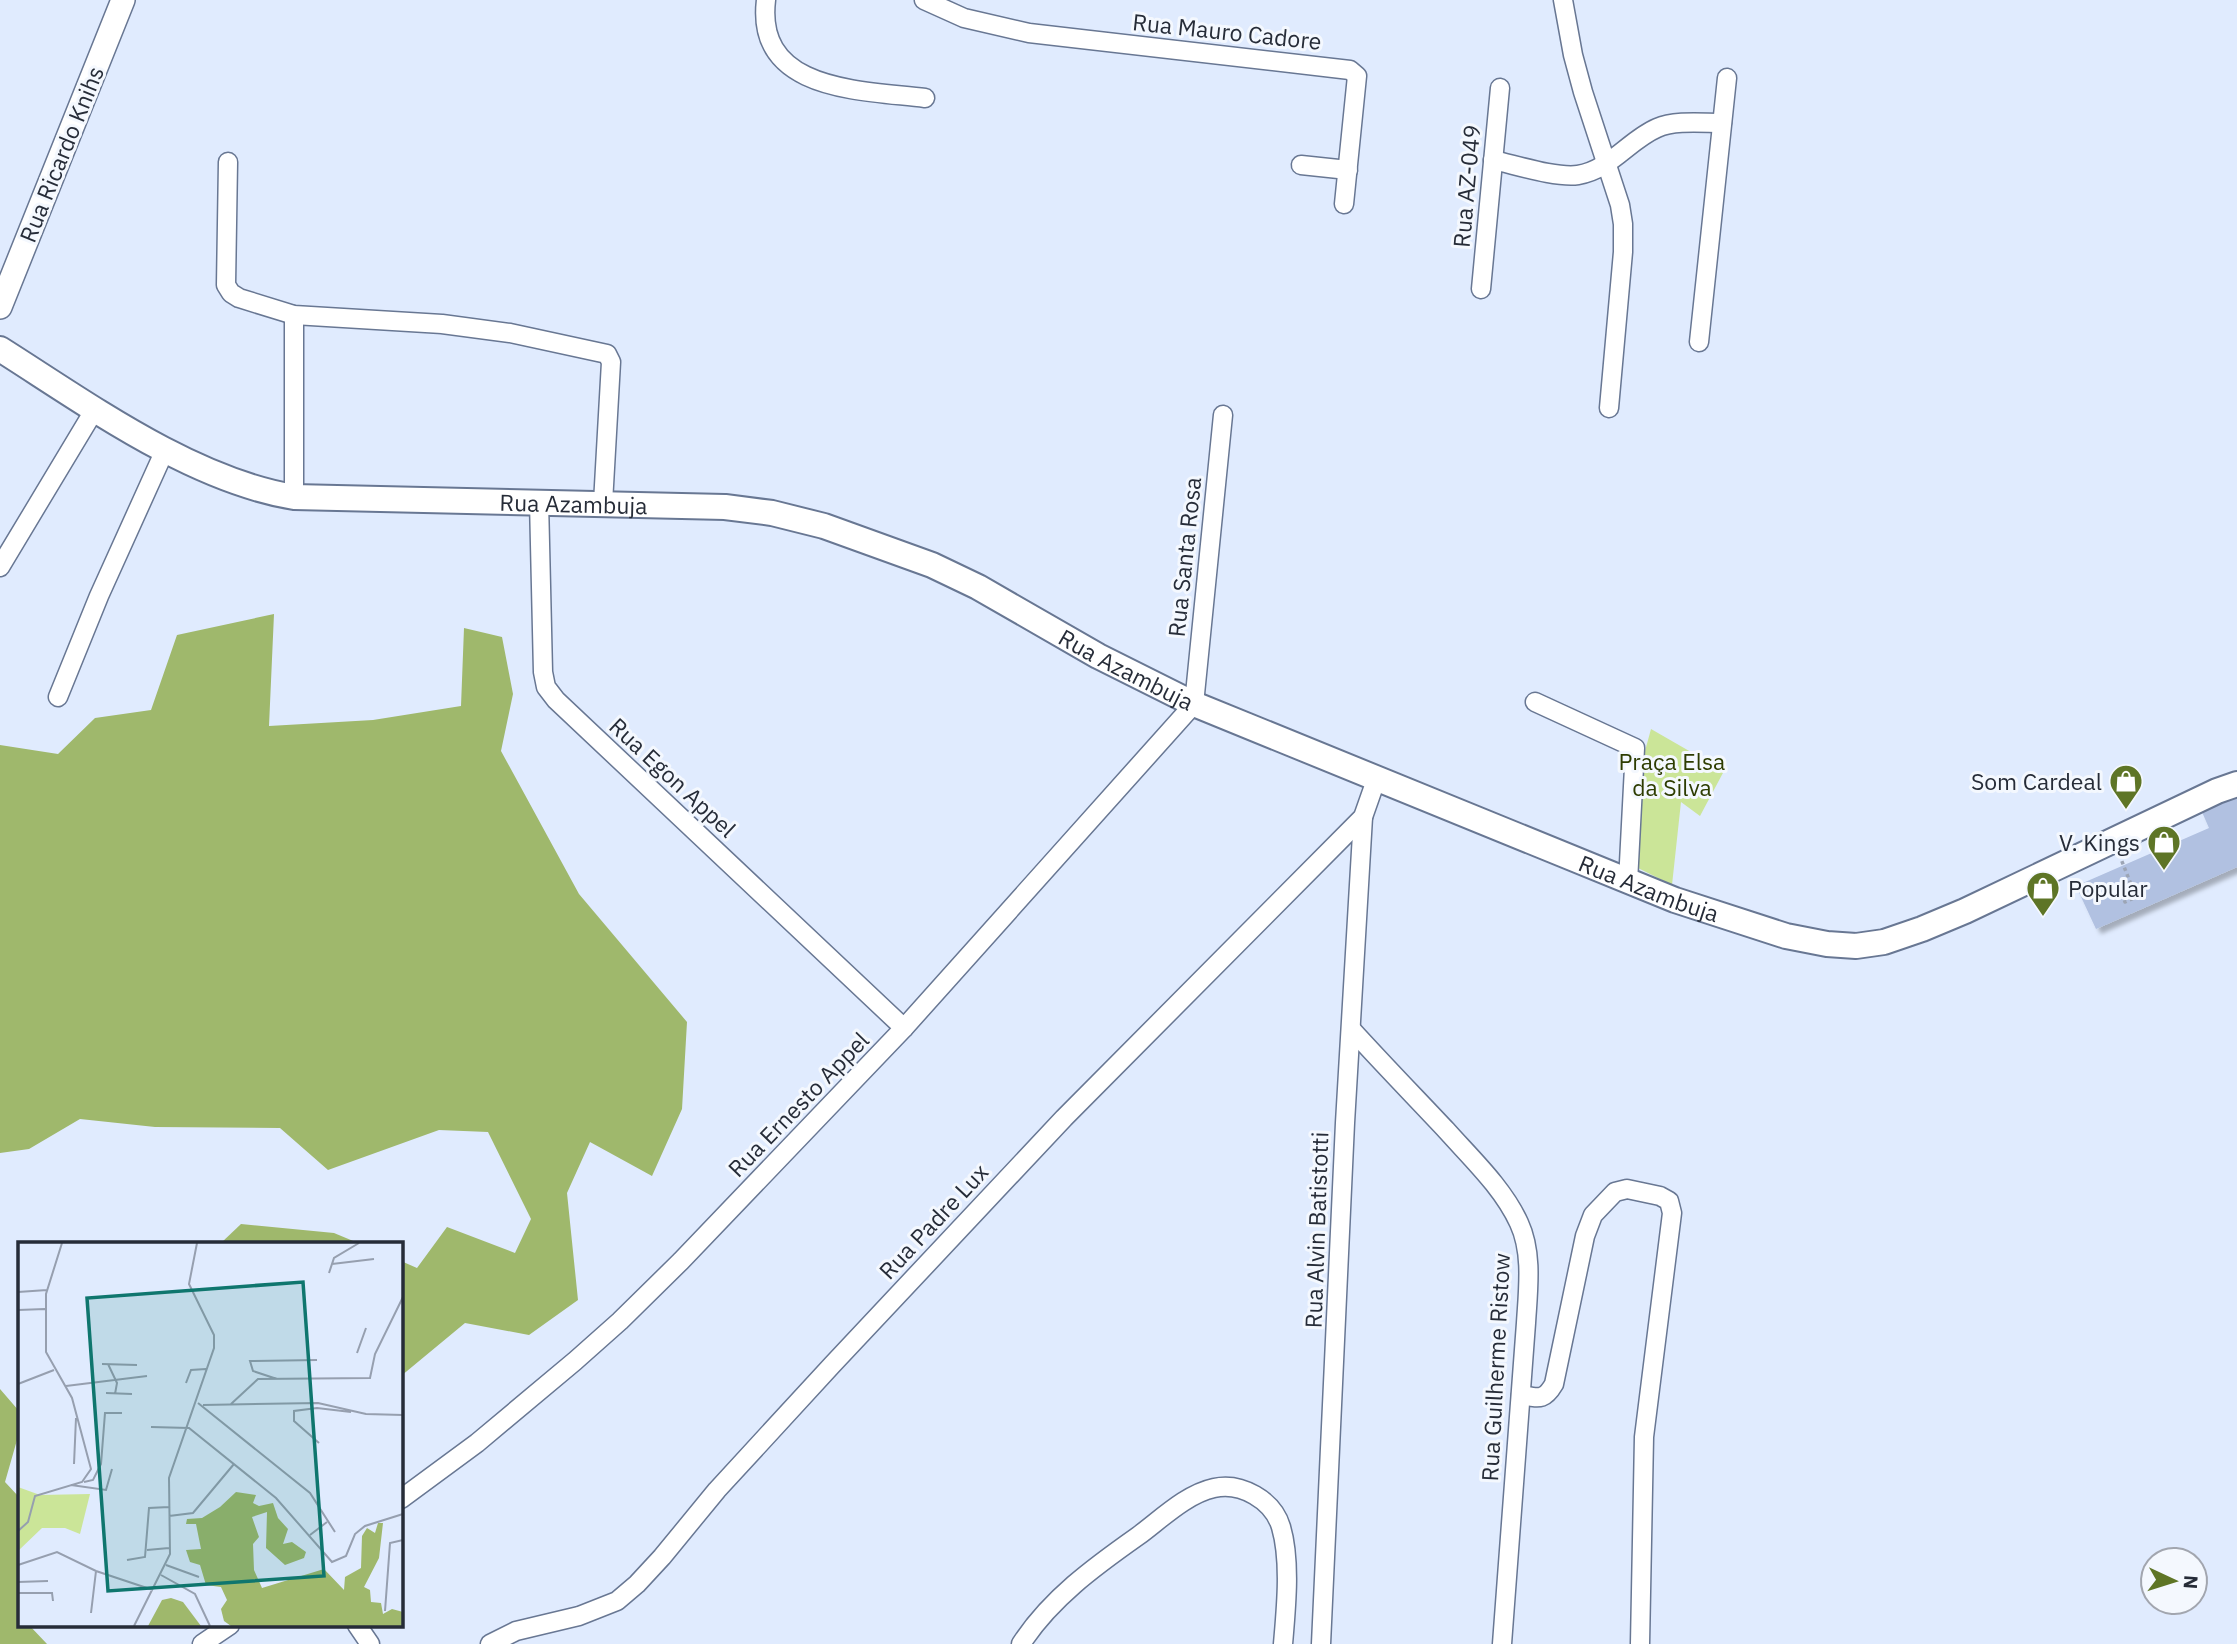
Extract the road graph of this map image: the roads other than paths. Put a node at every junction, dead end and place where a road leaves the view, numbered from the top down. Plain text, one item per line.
1 (123, 0) edge
2 (766, 0) edge
3 (924, 0) edge
4 (1563, 0) edge
5 (1727, 78) dead end
6 (1500, 88) dead end
7 (925, 98) dead end
8 (1722, 122) junction
9 (1493, 160) junction
10 (228, 162) dead end
11 (1606, 163) junction
12 (1301, 166) dead end
13 (1348, 170) junction
14 (1344, 204) dead end
15 (1481, 289) dead end
16 (0, 307) edge
17 (294, 315) junction
18 (1699, 342) dead end
19 (0, 349) edge
20 (1609, 408) dead end
21 (95, 409) junction
22 (1223, 415) dead end
23 (165, 450) junction
24 (294, 497) junction
25 (539, 501) junction
26 (603, 503) junction
27 (0, 567) edge
28 (58, 697) dead end
29 (1535, 702) dead end
30 (1194, 704) junction
31 (1376, 780) junction
32 (2237, 784) edge
33 (1363, 817) junction
34 (1629, 882) junction
35 (904, 1028) junction
36 (1352, 1030) junction
37 (1521, 1395) junction
38 (402, 1498) edge
39 (229, 1626) edge
40 (358, 1626) edge
41 (202, 1644) edge
42 (370, 1644) edge
43 (490, 1644) edge
44 (1021, 1644) edge
45 (1283, 1644) edge
46 (1321, 1644) edge
47 (1502, 1644) edge
48 (1640, 1644) edge

1 - 16 street, Rua Ricardo Knihs
2 - 7 street
3 - 13 street, Rua Mauro Cadore
4 - 11 street
5 - 8 street
6 - 9 street, Rua AZ-049
8 - 11 street
8 - 18 street
9 - 11 street
9 - 15 street, Rua AZ-049
10 - 17 street
11 - 20 street
12 - 13 street
13 - 14 street, Rua Mauro Cadore
17 - 24 street
17 - 26 street
19 - 21 main road, Rua Azambuja
21 - 23 main road, Rua Azambuja
21 - 27 street
22 - 30 street, Rua Santa Rosa
23 - 24 main road, Rua Azambuja
23 - 28 street
24 - 25 main road, Rua Azambuja
25 - 26 main road, Rua Azambuja
25 - 35 street, Rua Egon Appel
26 - 30 main road, Rua Azambuja
29 - 34 street
30 - 31 main road, Rua Azambuja
30 - 35 street, Rua Ernesto Appel
31 - 33 street, Rua Padre Lux
31 - 34 main road, Rua Azambuja
32 - 34 main road, Rua Azambuja
33 - 36 street, Rua Alvin Batistotti
33 - 43 street, Rua Padre Lux
35 - 38 street, Rua Ernesto Appel
36 - 37 street, Rua Guilherme Ristow
36 - 46 street, Rua Alvin Batistotti
37 - 47 street, Rua Guilherme Ristow
37 - 48 street
39 - 41 street
40 - 42 street
44 - 45 street

